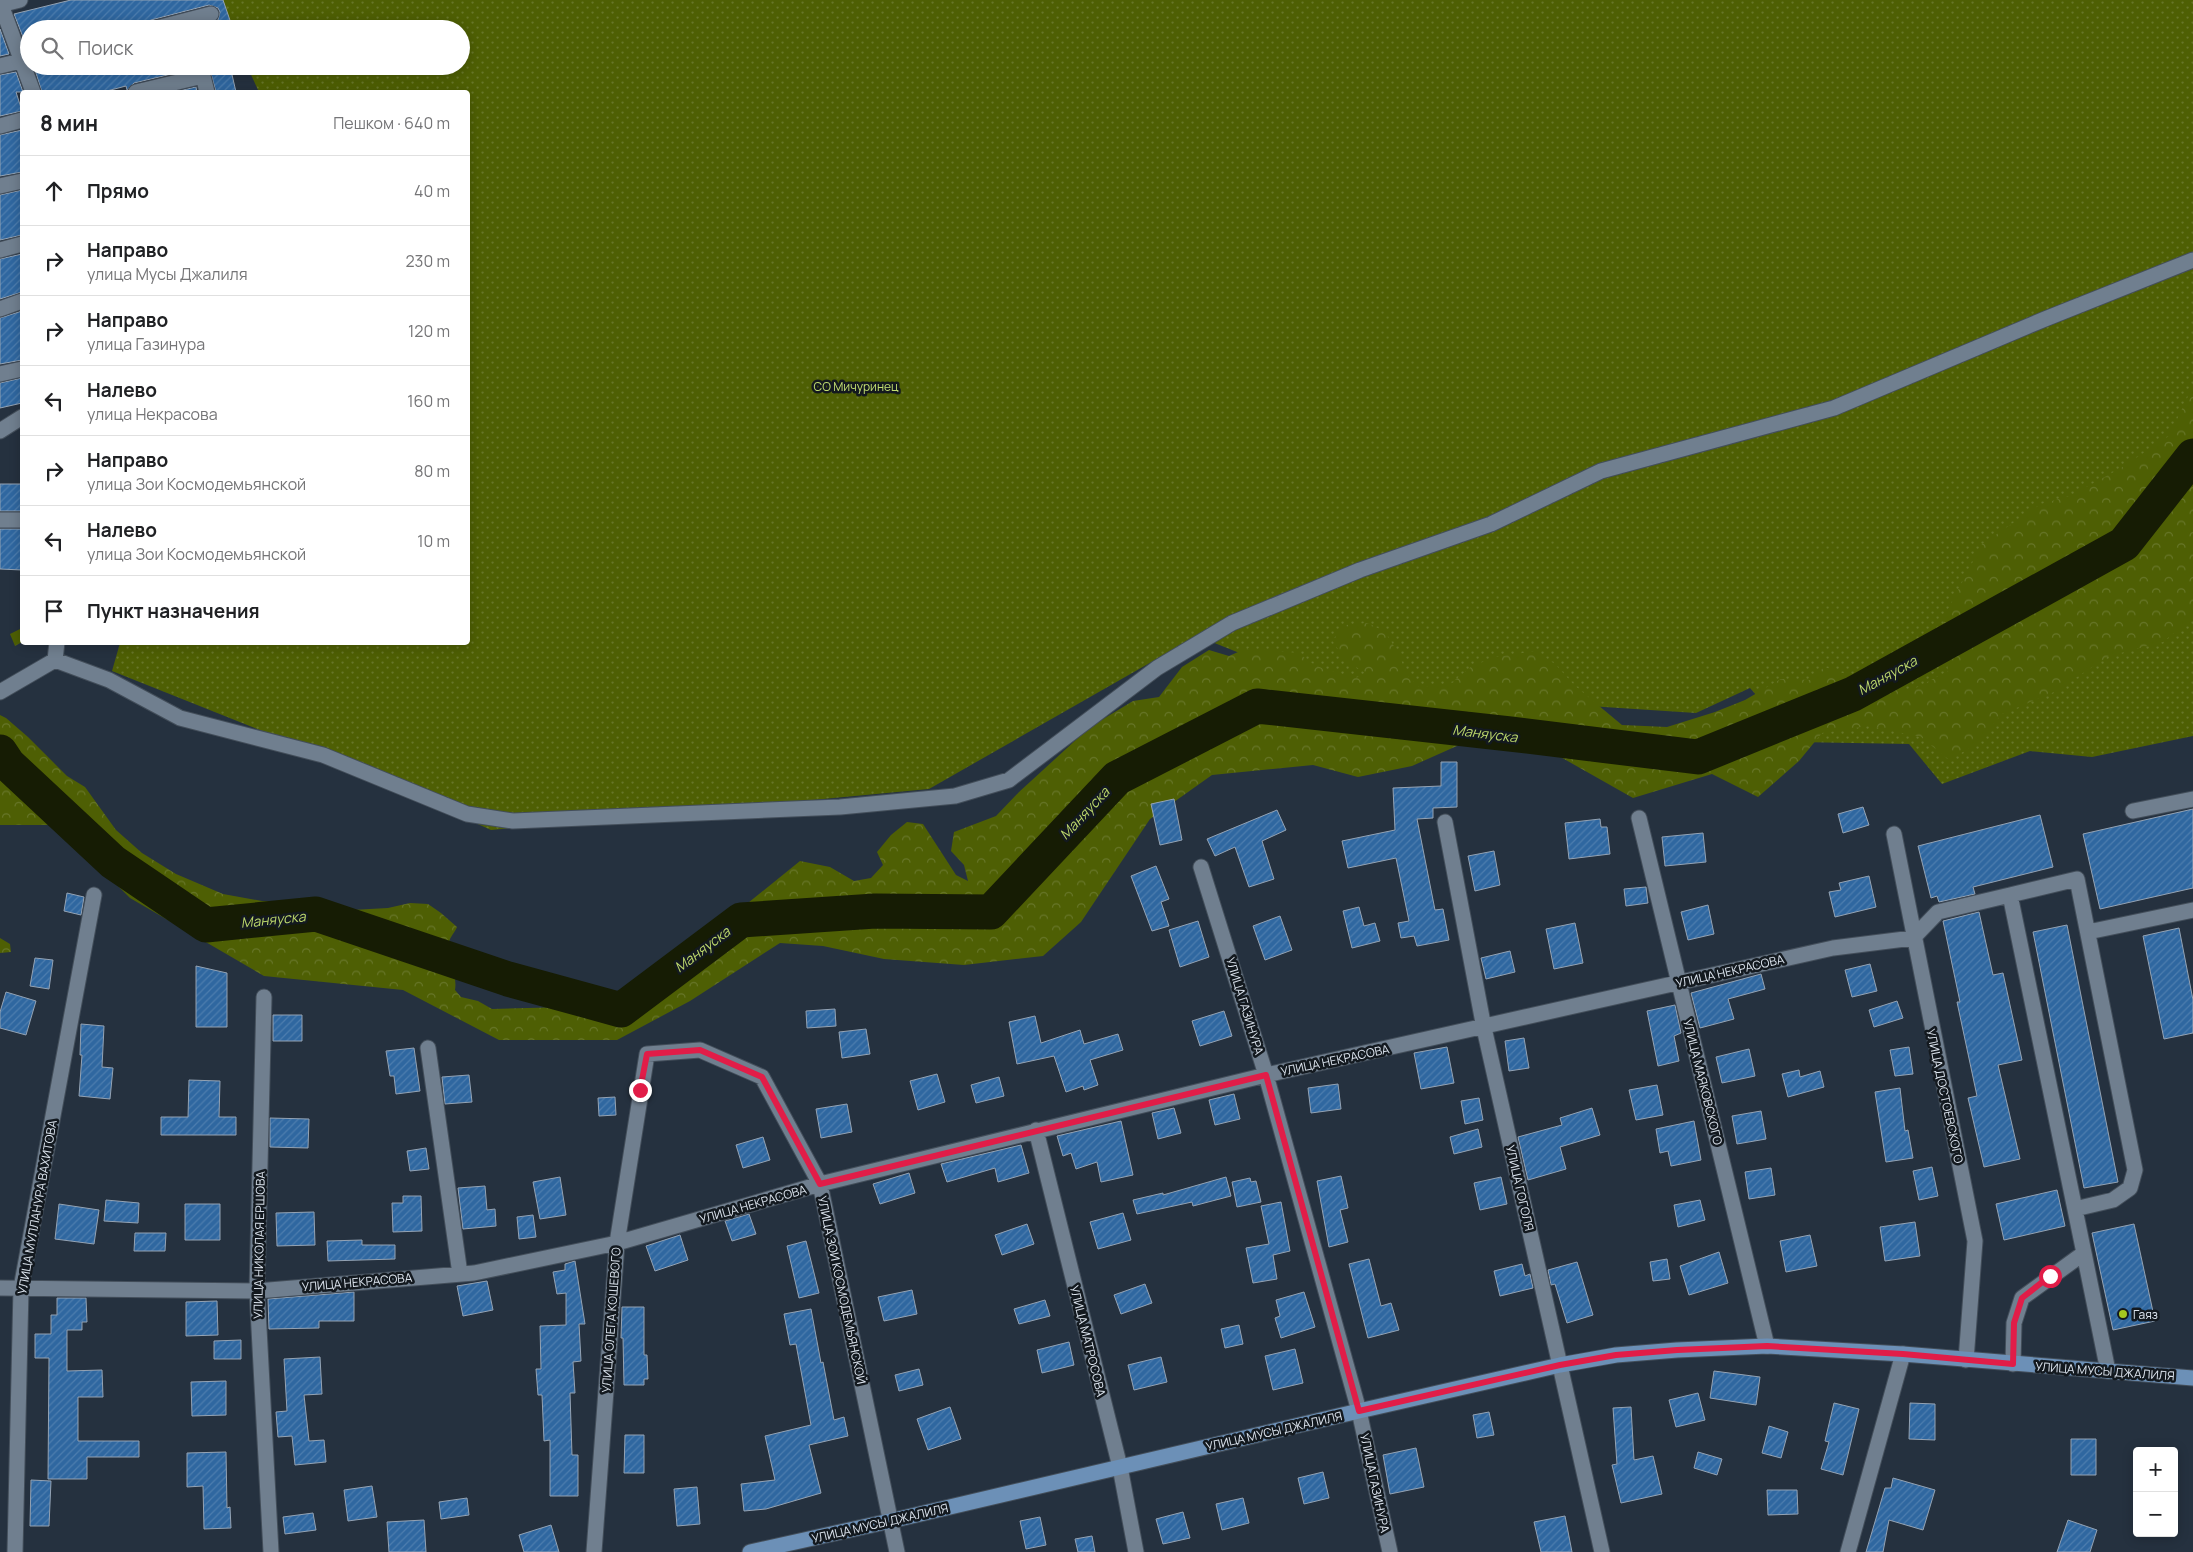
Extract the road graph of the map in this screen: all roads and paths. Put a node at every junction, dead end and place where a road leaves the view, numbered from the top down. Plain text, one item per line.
1 (20, 0) edge
2 (0, 4) edge
3 (211, 14) dead end
4 (188, 20) edge
5 (20, 49) edge
6 (20, 61) edge
7 (0, 66) edge
8 (29, 75) edge
9 (32, 90) edge
10 (144, 90) edge
11 (206, 90) edge
12 (20, 121) edge
13 (0, 126) edge
14 (20, 181) edge
15 (0, 186) edge
16 (20, 245) edge
17 (0, 250) edge
18 (2193, 260) edge
19 (20, 303) edge
20 (0, 308) edge
21 (20, 369) edge
22 (0, 374) edge
23 (20, 418) edge
24 (0, 431) edge
25 (0, 520) edge
26 (20, 520) edge
27 (57, 645) edge
28 (55, 660) junction
29 (0, 692) edge
30 (2193, 799) edge
31 (2133, 810) dead end
32 (1639, 818) dead end
33 (1445, 822) dead end
34 (1894, 834) dead end
35 (1201, 867) dead end
36 (94, 894) dead end
37 (2010, 895) junction
38 (2193, 910) edge
39 (2088, 932) junction
40 (1913, 938) junction
41 (1679, 983) junction
42 (264, 997) dead end
43 (1484, 1028) junction
44 (428, 1048) dead end
45 (1266, 1075) junction
46 (640, 1090) joint
47 (1036, 1130) junction
48 (820, 1184) junction
49 (2075, 1209) junction
50 (617, 1243) junction
51 (2084, 1252) junction
52 (460, 1274) junction
53 (0, 1288) edge
54 (21, 1288) junction
55 (256, 1291) junction
56 (1767, 1346) junction
57 (1903, 1354) junction
58 (1966, 1360) junction
59 (2013, 1364) junction
60 (1560, 1365) junction
61 (2108, 1371) junction
62 (2193, 1378) edge
63 (1359, 1411) junction
64 (1120, 1467) junction
65 (890, 1521) junction
66 (15, 1552) edge
67 (271, 1552) edge
68 (594, 1552) edge
69 (750, 1552) edge
70 (898, 1552) edge
71 (1136, 1552) edge
72 (1390, 1552) edge
73 (1602, 1552) edge
74 (1848, 1552) edge

1 - 2 street
2 - 5 street
3 - 4 street
6 - 7 street
8 - 9 street
10 - 11 street
12 - 13 street
14 - 15 street
16 - 17 street
18 - 28 street
19 - 20 street
21 - 22 street
23 - 24 street
25 - 26 street
27 - 28 street
28 - 29 street
30 - 31 street
32 - 41 street, УЛИЦА МАЯКОВСКОГО
33 - 43 street, УЛИЦА ГОГОЛЯ
34 - 40 street, УЛИЦА ДОСТОЕВСКОГО
35 - 45 street, УЛИЦА ГАЗИНУРА
36 - 54 street, УЛИЦА МУЛЛАНУРА ВАХИТОВА
37 - 39 street
37 - 40 street
37 - 49 street
38 - 39 street
39 - 49 street
40 - 41 street, УЛИЦА НЕКРАСОВА
40 - 58 street, УЛИЦА ДОСТОЕВСКОГО
41 - 43 street, УЛИЦА НЕКРАСОВА
41 - 56 street, УЛИЦА МАЯКОВСКОГО
42 - 55 street, УЛИЦА НИКОЛАЯ ЕРШОВА
43 - 45 street, УЛИЦА НЕКРАСОВА
43 - 60 street, УЛИЦА ГОГОЛЯ
44 - 52 street
45 - 47 street, УЛИЦА НЕКРАСОВА
45 - 63 street, УЛИЦА ГАЗИНУРА
46 - 48 street, УЛИЦА ЗОИ КОСМОДЕМЬЯНСКОЙ
46 - 50 street, УЛИЦА ОЛЕГА КОШЕВОГО
47 - 48 street, УЛИЦА НЕКРАСОВА
47 - 64 street, УЛИЦА МАТРОСОВА
48 - 50 street, УЛИЦА НЕКРАСОВА
48 - 65 street, УЛИЦА ЗОИ КОСМОДЕМЬЯНСКОЙ
49 - 51 street
50 - 52 street, УЛИЦА НЕКРАСОВА
50 - 68 street, УЛИЦА ОЛЕГА КОШЕВОГО
51 - 59 street
51 - 61 street
52 - 55 street, УЛИЦА НЕКРАСОВА
53 - 54 street, УЛИЦА НЕКРАСОВА
54 - 55 street, УЛИЦА НЕКРАСОВА
54 - 66 street, УЛИЦА МУЛЛАНУРА ВАХИТОВА
55 - 67 street, УЛИЦА НИКОЛАЯ ЕРШОВА
56 - 57 main road, УЛИЦА МУСЫ ДЖАЛИЛЯ
56 - 60 main road, УЛИЦА МУСЫ ДЖАЛИЛЯ
57 - 58 main road, УЛИЦА МУСЫ ДЖАЛИЛЯ
57 - 74 street
58 - 59 main road, УЛИЦА МУСЫ ДЖАЛИЛЯ
59 - 61 main road, УЛИЦА МУСЫ ДЖАЛИЛЯ
60 - 63 main road, УЛИЦА МУСЫ ДЖАЛИЛЯ
60 - 73 street, УЛИЦА ГОГОЛЯ
61 - 62 main road, УЛИЦА МУСЫ ДЖАЛИЛЯ
63 - 64 main road, УЛИЦА МУСЫ ДЖАЛИЛЯ
63 - 72 street, УЛИЦА ГАЗИНУРА
64 - 65 main road, УЛИЦА МУСЫ ДЖАЛИЛЯ
64 - 71 street, УЛИЦА МАТРОСОВА
65 - 69 main road, УЛИЦА МУСЫ ДЖАЛИЛЯ
65 - 70 street, УЛИЦА ЗОИ КОСМОДЕМЬЯНСКОЙ

